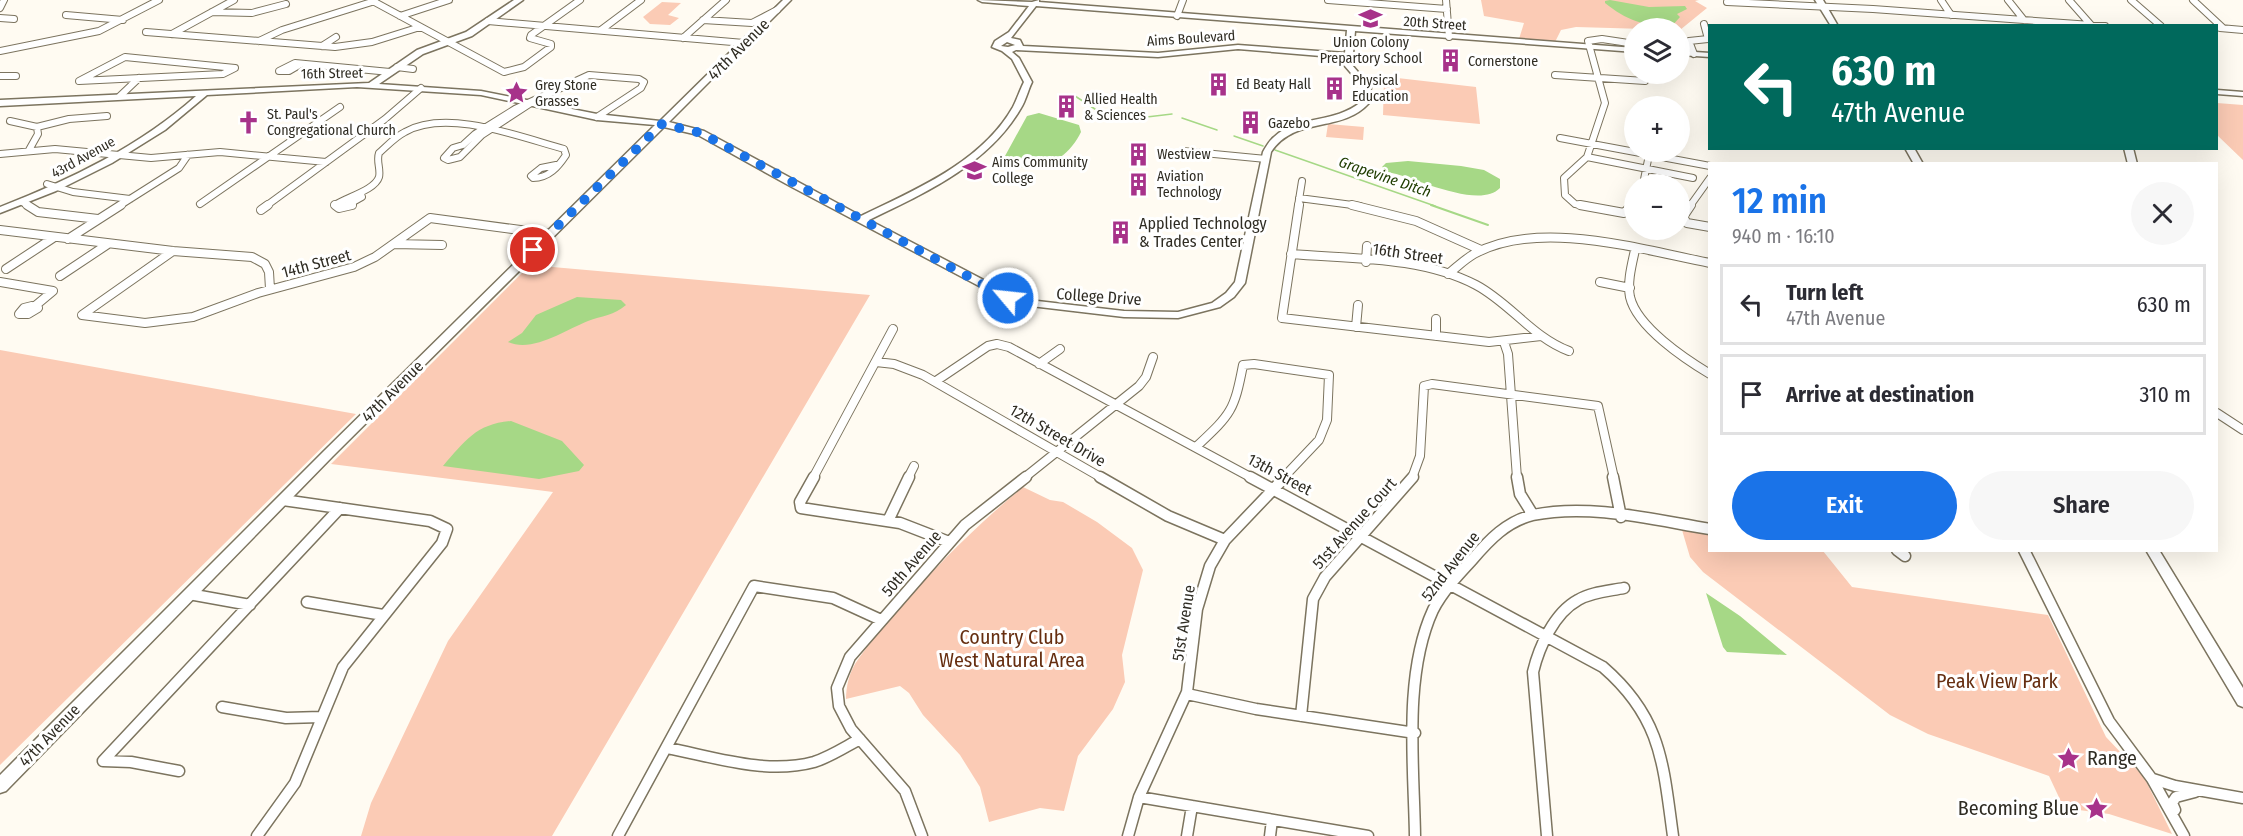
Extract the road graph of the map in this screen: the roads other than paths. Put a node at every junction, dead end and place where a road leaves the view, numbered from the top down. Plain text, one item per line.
1 (4, 0) edge
2 (159, 0) edge
3 (234, 0) edge
4 (374, 0) edge
5 (449, 0) edge
6 (519, 0) edge
7 (580, 0) edge
8 (641, 0) edge
9 (726, 0) edge
10 (787, 0) edge
11 (982, 0) edge
12 (1183, 0) edge
13 (1328, 0) edge
14 (1446, 0) edge
15 (1868, 0) edge
16 (1941, 0) edge
17 (2008, 0) edge
18 (2069, 0) edge
19 (2130, 0) edge
20 (2193, 0) edge
21 (1035, 2) edge
22 (1382, 2) edge
23 (1727, 2) dead end
24 (1773, 2) edge
25 (1398, 3) edge
26 (286, 4) dead end
27 (1822, 4) edge
28 (0, 8) edge
29 (1446, 9) junction
30 (1873, 9) junction
31 (777, 10) junction
32 (212, 12) junction
33 (66, 15) dead end
34 (1952, 15) junction
35 (400, 16) junction
36 (1177, 16) junction
37 (0, 18) edge
38 (489, 18) junction
39 (14, 19) dead end
40 (124, 20) junction
41 (703, 20) junction
42 (2024, 20) junction
43 (748, 24) junction
44 (1704, 24) dead end
45 (1834, 24) edge
46 (2078, 24) edge
47 (2090, 24) edge
48 (2159, 24) edge
49 (2216, 24) edge
50 (544, 26) junction
51 (420, 27) junction
52 (2220, 28) edge
53 (601, 30) junction
54 (1351, 30) junction
55 (2243, 30) edge
56 (756, 31) junction
57 (146, 32) dead end
58 (172, 34) junction
59 (336, 37) dead end
60 (1449, 37) junction
61 (683, 38) junction
62 (258, 41) junction
63 (449, 42) junction
64 (744, 43) junction
65 (1624, 43) edge
66 (1004, 45) junction
67 (321, 46) junction
68 (1589, 47) junction
69 (1016, 48) junction
70 (1624, 49) edge
71 (0, 51) edge
72 (1692, 51) joint
73 (1708, 55) edge
74 (1348, 56) junction
75 (301, 64) junction
76 (413, 69) dead end
77 (393, 70) junction
78 (1555, 75) dead end
79 (0, 76) edge
80 (16, 76) dead end
81 (139, 78) junction
82 (1598, 78) junction
83 (1624, 80) edge
84 (371, 86) junction
85 (421, 88) junction
86 (205, 92) junction
87 (2218, 94) edge
88 (120, 96) junction
89 (2243, 96) edge
90 (0, 103) edge
91 (531, 103) junction
92 (340, 107) dead end
93 (107, 116) dead end
94 (597, 117) junction
95 (10, 121) dead end
96 (662, 124) junction
97 (37, 127) junction
98 (487, 129) junction
99 (1560, 138) dead end
100 (1592, 144) junction
101 (463, 145) junction
102 (471, 146) junction
103 (29, 150) junction
104 (1624, 150) edge
105 (1183, 151) dead end
106 (0, 154) edge
107 (116, 154) junction
108 (188, 155) junction
109 (269, 156) junction
110 (1587, 157) junction
111 (1266, 159) junction
112 (326, 162) junction
113 (1648, 162) edge
114 (1688, 162) edge
115 (556, 165) dead end
116 (1708, 166) edge
117 (1646, 169) junction
118 (1645, 174) edge
119 (1693, 178) dead end
120 (1708, 180) edge
121 (1302, 181) dead end
122 (47, 184) dead end
123 (57, 188) junction
124 (361, 194) dead end
125 (1299, 198) junction
126 (130, 199) junction
127 (22, 202) junction
128 (200, 204) dead end
129 (1690, 205) edge
130 (0, 210) edge
131 (261, 210) dead end
132 (1624, 212) edge
133 (849, 213) junction
134 (876, 213) junction
135 (99, 219) junction
136 (861, 220) junction
137 (1690, 223) edge
138 (1708, 227) edge
139 (878, 229) junction
140 (0, 230) edge
141 (550, 234) junction
142 (53, 238) junction
143 (68, 239) junction
144 (108, 244) junction
145 (394, 244) junction
146 (442, 245) dead end
147 (1367, 246) dead end
148 (1481, 250) junction
149 (1635, 250) junction
150 (173, 251) junction
151 (1291, 254) junction
152 (1366, 262) junction
153 (1708, 263) edge
154 (6, 269) dead end
155 (1448, 274) junction
156 (60, 276) dead end
157 (0, 282) edge
158 (1600, 282) dead end
159 (1630, 288) junction
160 (270, 289) junction
161 (1358, 305) dead end
162 (35, 306) dead end
163 (1436, 319) dead end
164 (1356, 327) junction
165 (893, 329) dead end
166 (1436, 336) junction
167 (1541, 336) junction
168 (1504, 342) junction
169 (1060, 350) dead end
170 (1569, 351) dead end
171 (1153, 357) dead end
172 (876, 362) junction
173 (1039, 364) junction
174 (1708, 373) edge
175 (936, 381) junction
176 (1510, 394) junction
177 (1116, 405) junction
178 (2218, 414) edge
179 (2243, 430) edge
180 (1196, 447) junction
181 (1056, 452) junction
182 (914, 466) dead end
183 (1274, 489) junction
184 (283, 500) junction
185 (340, 508) junction
186 (1533, 515) junction
187 (1621, 517) junction
188 (888, 521) junction
189 (1708, 529) edge
190 (1361, 536) junction
191 (1225, 540) junction
192 (949, 542) junction
193 (2025, 552) edge
194 (2153, 552) edge
195 (1452, 584) junction
196 (1624, 588) dead end
197 (189, 594) junction
198 (307, 603) dead end
199 (250, 605) junction
200 (383, 615) junction
201 (881, 620) junction
202 (1547, 636) junction
203 (1187, 694) junction
204 (2243, 701) edge
205 (222, 707) dead end
206 (1301, 716) junction
207 (321, 717) junction
208 (1416, 733) junction
209 (860, 740) junction
210 (667, 748) junction
211 (179, 771) dead end
212 (2152, 779) junction
213 (0, 786) edge
214 (2198, 791) junction
215 (1138, 797) junction
216 (2243, 798) edge
217 (1192, 806) junction
218 (1272, 820) junction
219 (1360, 835) edge
220 (257, 836) edge
221 (618, 836) edge
222 (922, 836) edge
223 (1128, 836) edge
224 (1187, 836) edge
225 (1270, 836) edge
226 (1415, 836) edge
227 (1547, 836) edge
228 (1673, 836) edge
229 (2185, 836) edge

1 - 28 street
2 - 40 street
3 - 32 street
4 - 35 street
4 - 62 street
5 - 35 street
6 - 38 street
7 - 50 street
8 - 53 street
9 - 41 street
10 - 31 street, 47th Avenue
11 - 21 street, 20th Street
12 - 36 street
13 - 22 street
14 - 29 street
15 - 30 street
16 - 34 street
17 - 42 street
18 - 47 street
19 - 48 street
20 - 49 street
21 - 36 street, 20th Street
21 - 66 street
21 - 69 street
22 - 25 street
23 - 24 street
24 - 27 street
25 - 29 street
26 - 32 street
27 - 30 street
27 - 45 street
29 - 60 street
30 - 34 street
31 - 43 street
31 - 56 street, 47th Avenue
32 - 58 street
33 - 40 street
34 - 42 street
35 - 51 street
36 - 54 street, 20th Street
37 - 39 street
38 - 50 street
38 - 63 street
40 - 71 street
41 - 43 street
41 - 61 street
42 - 46 street
43 - 56 street
44 - 72 street
50 - 53 street
50 - 63 street
51 - 63 street
51 - 67 street
52 - 55 street
53 - 61 street
54 - 60 street, 20th Street
54 - 74 street
56 - 64 street, 47th Avenue
57 - 58 street
58 - 62 street
59 - 67 street
60 - 68 street, 20th Street
61 - 64 street
62 - 67 street
63 - 77 street
64 - 96 street, 47th Avenue
65 - 68 street
66 - 69 street
66 - 69 street, Aims Boulevard
68 - 70 street, 20th Street
68 - 82 street
69 - 74 street, Aims Boulevard
69 - 134 street
72 - 73 street
74 - 111 street, College Drive
75 - 75 street
75 - 77 street
76 - 77 street
77 - 84 street
78 - 82 street
79 - 80 street
81 - 81 street
81 - 88 street
82 - 83 street
82 - 100 street
84 - 85 street, 16th Street
84 - 86 street, 16th Street
85 - 91 street, 16th Street
85 - 112 street
86 - 88 street, 16th Street
86 - 107 street, 43rd Avenue
87 - 89 street
88 - 90 street, 16th Street
91 - 94 street, 16th Street
91 - 94 street
91 - 98 street
92 - 109 street
93 - 97 street
94 - 96 street, 16th Street
95 - 97 street
96 - 133 street, College Drive
96 - 141 street, 47th Avenue
97 - 103 street
98 - 101 street
98 - 102 street
98 - 115 street
98 - 124 street
99 - 100 street
100 - 104 street
100 - 110 street
101 - 102 street
101 - 102 street
103 - 106 street
103 - 107 street
105 - 111 street
107 - 108 street
107 - 123 street, 43rd Avenue
108 - 109 street
108 - 126 street
109 - 112 street
109 - 128 street
110 - 117 street
110 - 132 street
111 - 139 street, College Drive
112 - 131 street
113 - 117 street
114 - 116 street
117 - 118 street
117 - 119 street
120 - 129 street
121 - 125 street
122 - 123 street
123 - 126 street
123 - 127 street, 43rd Avenue
125 - 148 street
125 - 151 street
126 - 135 street
127 - 130 street, 43rd Avenue
127 - 135 street
133 - 134 street
133 - 136 street, College Drive
134 - 136 street
134 - 139 street
135 - 143 street
136 - 139 street, College Drive
137 - 138 street
140 - 142 street
141 - 145 street, 14th Street
141 - 184 street, 47th Avenue
142 - 143 street
142 - 154 street
143 - 144 street
144 - 150 street
144 - 156 street
145 - 146 street
145 - 160 street, 14th Street
147 - 152 street
148 - 149 street
148 - 155 street
149 - 153 street
149 - 159 street
150 - 160 street
150 - 160 street, 14th Street
151 - 152 street, 16th Street
151 - 164 street
152 - 155 street, 16th Street
155 - 167 street, 16th Street
157 - 162 street
158 - 159 street
159 - 174 street
161 - 164 street
163 - 166 street
164 - 166 street
165 - 172 street
166 - 168 street
167 - 168 street
167 - 170 street, 16th Street
168 - 176 street
169 - 173 street
171 - 177 street, 50th Avenue
172 - 175 street, 12th Street Drive
172 - 188 street
173 - 175 street, 13th Street
173 - 177 street, 13th Street
175 - 181 street, 12th Street Drive
176 - 186 street
176 - 187 street
176 - 190 street, 51st Avenue Court
177 - 180 street, 13th Street
177 - 181 street, 50th Avenue
178 - 179 street
180 - 183 street, 13th Street
180 - 183 street, 51st Avenue
181 - 191 street, 12th Street Drive
181 - 192 street, 50th Avenue
182 - 188 street
183 - 190 street, 13th Street
183 - 191 street, 51st Avenue
184 - 185 street
184 - 197 street, 47th Avenue
185 - 199 street
185 - 200 street
186 - 187 street, 52nd Avenue
186 - 195 street, 52nd Avenue
187 - 189 street, 52nd Avenue
188 - 192 street
190 - 195 street, 13th Street
190 - 206 street, 51st Avenue Court
191 - 203 street, 51st Avenue
192 - 201 street, 50th Avenue
193 - 212 street
194 - 204 street
195 - 202 street, 13th Street
195 - 208 street, 52nd Avenue
196 - 202 street
197 - 199 street
197 - 213 street, 47th Avenue
198 - 200 street
199 - 211 street
200 - 207 street
201 - 209 street, 50th Avenue
201 - 210 street
202 - 227 street
202 - 228 street, 13th Street
203 - 206 street
203 - 215 street, 51st Avenue
205 - 207 street
206 - 208 street
207 - 220 street
208 - 226 street, 52nd Avenue
209 - 210 street
209 - 222 street, 50th Avenue
210 - 221 street
212 - 214 street
212 - 229 street
214 - 216 street
214 - 229 street
215 - 217 street
215 - 223 street, 51st Avenue
217 - 218 street
217 - 224 street
218 - 219 street
218 - 225 street

